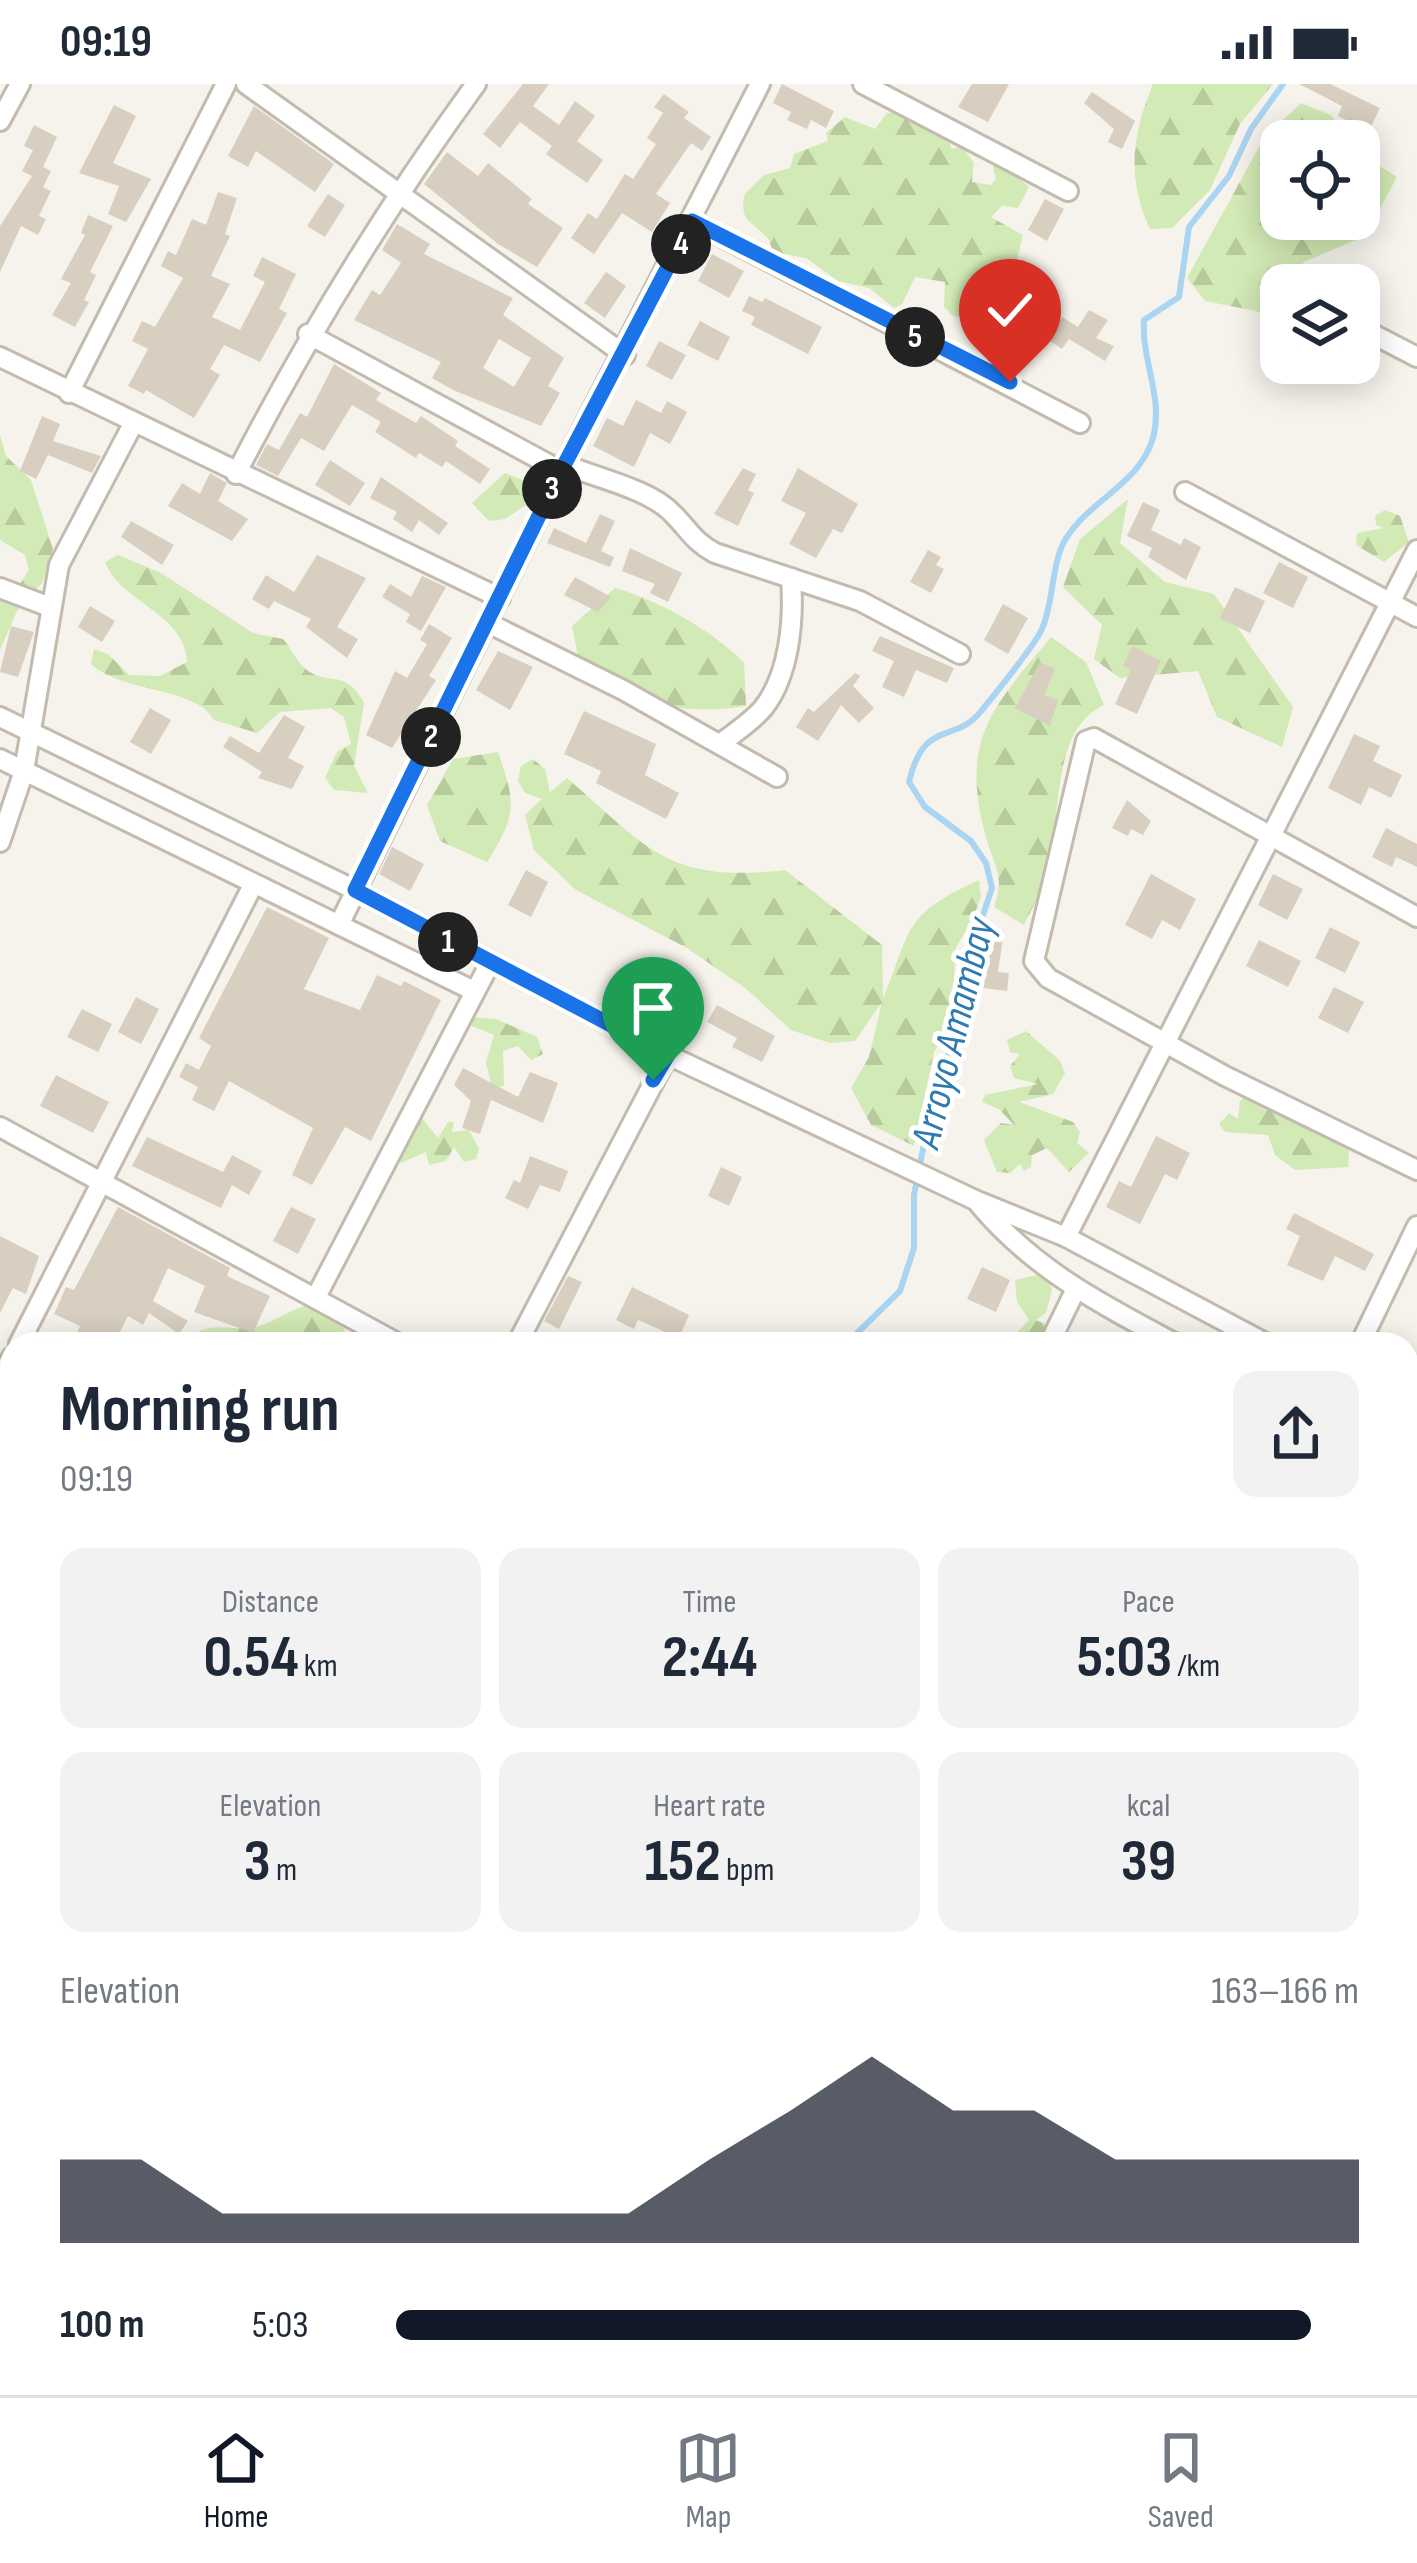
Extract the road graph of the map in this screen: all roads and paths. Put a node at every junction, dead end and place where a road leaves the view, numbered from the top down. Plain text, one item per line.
1 (20, 84) edge
2 (226, 84) edge
3 (246, 84) edge
4 (476, 84) edge
5 (760, 84) edge
6 (863, 84) edge
7 (0, 121) edge
8 (1068, 191) dead end
9 (396, 194) junction
10 (692, 221) junction
11 (308, 334) junction
12 (1380, 338) edge
13 (625, 355) junction
14 (1417, 357) edge
15 (0, 358) edge
16 (69, 393) junction
17 (1080, 423) dead end
18 (133, 424) junction
19 (563, 468) junction
20 (236, 474) junction
21 (1185, 492) dead end
22 (1417, 550) edge
23 (791, 578) junction
24 (0, 588) edge
25 (500, 598) junction
26 (1389, 603) junction
27 (50, 607) junction
28 (1417, 617) edge
29 (488, 623) junction
30 (961, 654) dead end
31 (0, 717) edge
32 (28, 732) junction
33 (720, 744) junction
34 (0, 759) edge
35 (24, 771) junction
36 (777, 777) dead end
37 (1270, 836) junction
38 (0, 842) edge
39 (254, 886) junction
40 (355, 890) junction
41 (1417, 917) edge
42 (339, 926) junction
43 (489, 965) junction
44 (473, 991) junction
45 (1166, 1043) junction
46 (668, 1055) junction
47 (0, 1127) edge
48 (1417, 1170) edge
49 (105, 1181) junction
50 (976, 1200) junction
51 (1417, 1226) edge
52 (1066, 1237) junction
53 (1076, 1291) junction
54 (316, 1297) junction
55 (25, 1332) edge
56 (378, 1332) edge
57 (523, 1332) edge
58 (1055, 1332) edge
59 (1153, 1332) edge
60 (1244, 1332) edge
61 (1366, 1332) edge

1 - 7 street
2 - 16 street
3 - 9 street
4 - 9 street
5 - 10 street
6 - 8 street
9 - 11 street
9 - 13 street
10 - 13 street
10 - 17 street
11 - 19 street
11 - 20 street
12 - 14 street
13 - 19 street
15 - 16 street
16 - 18 street
18 - 20 street
18 - 27 street
19 - 23 street
19 - 25 street
20 - 25 street
21 - 26 street
22 - 26 street
23 - 30 street
23 - 33 street
24 - 27 street
25 - 29 street
26 - 28 street
26 - 37 street
27 - 32 street
29 - 33 street
29 - 40 street
31 - 32 street
32 - 35 street
32 - 40 street
33 - 36 street
34 - 35 street
35 - 38 street
35 - 39 street
37 - 41 street
37 - 45 street
37 - 45 street
39 - 42 street
39 - 49 street
40 - 42 street
40 - 43 street
42 - 44 street
43 - 44 street
43 - 46 street
44 - 54 street
45 - 48 street
45 - 52 street
46 - 50 street
46 - 57 street
47 - 49 street
49 - 54 street
49 - 55 street
50 - 52 street
50 - 53 street
51 - 61 street
52 - 60 street
53 - 58 street
53 - 59 street
54 - 56 street

